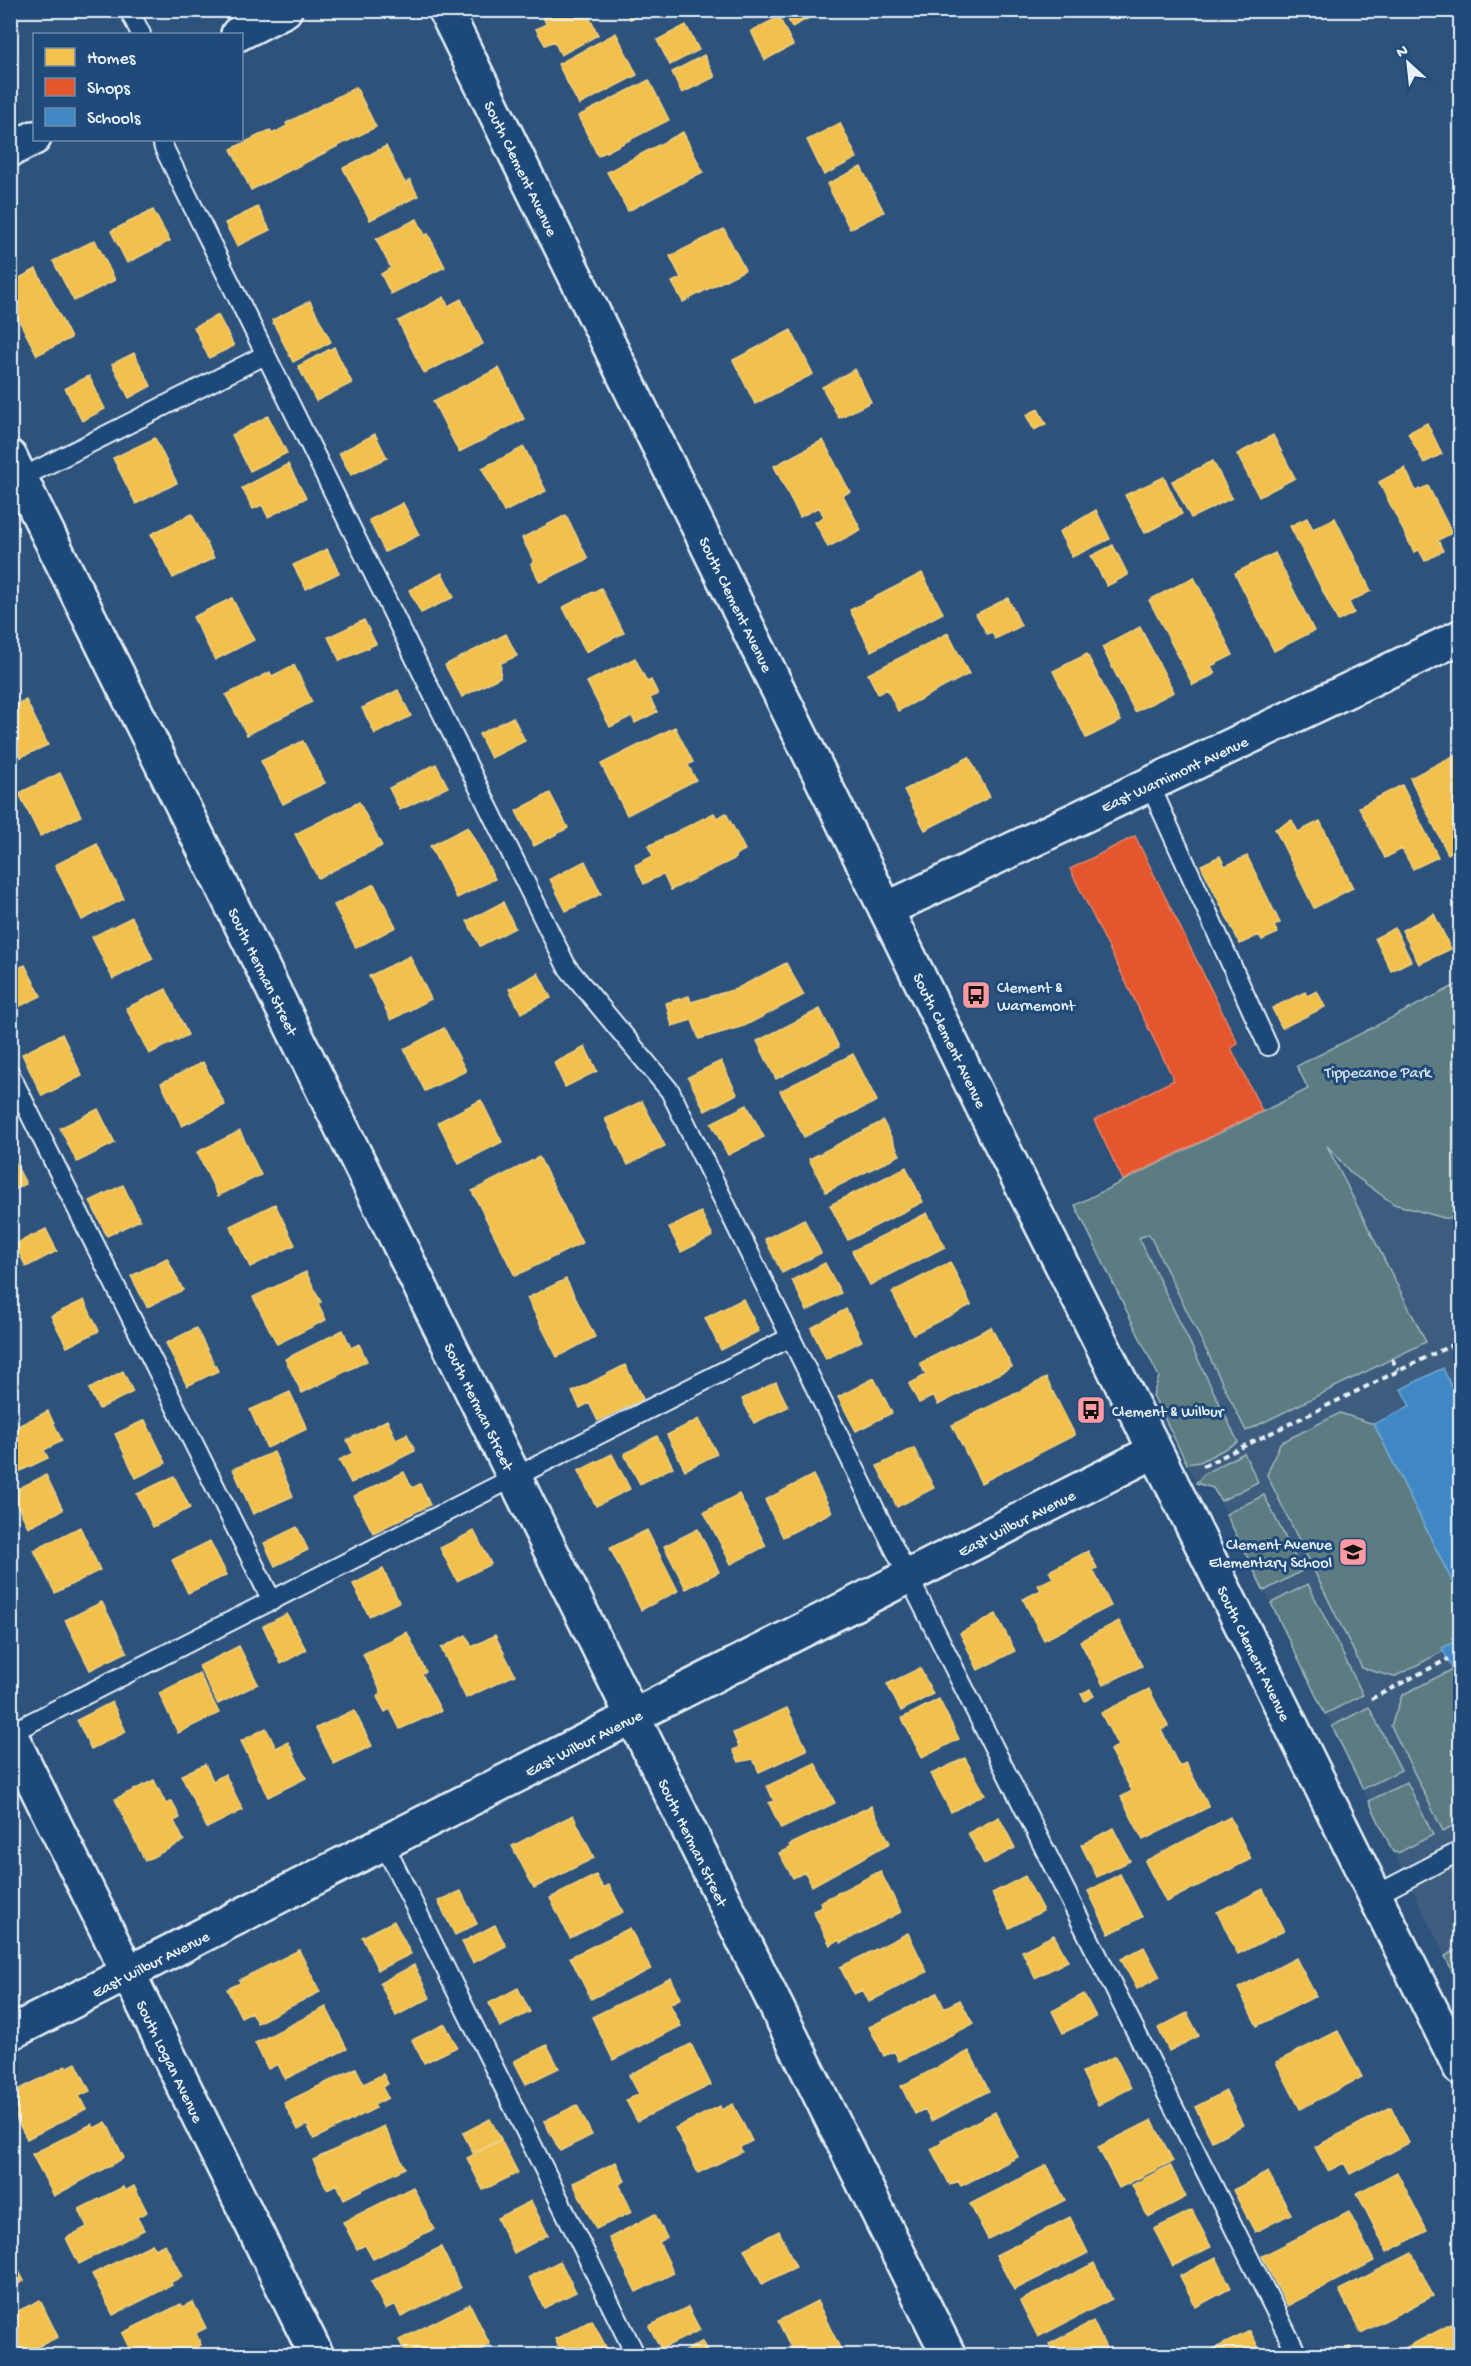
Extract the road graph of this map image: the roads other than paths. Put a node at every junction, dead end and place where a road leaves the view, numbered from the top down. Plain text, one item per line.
1 (129, 10) edge
2 (285, 10) edge
3 (445, 10) edge
4 (140, 33) edge
5 (240, 33) edge
6 (33, 138) edge
7 (162, 141) edge
8 (10, 150) edge
9 (265, 355) junction
10 (14, 473) edge
11 (1461, 637) edge
12 (1150, 785) junction
13 (887, 909) junction
14 (1268, 1046) dead end
15 (10, 1074) edge
16 (791, 1337) junction
17 (1155, 1451) junction
18 (515, 1478) junction
19 (908, 1578) junction
20 (272, 1601) junction
21 (632, 1717) junction
22 (10, 1734) edge
23 (384, 1844) junction
24 (1461, 1851) edge
25 (1374, 1896) junction
26 (128, 1974) junction
27 (10, 2033) edge
28 (1461, 2068) edge
29 (317, 2355) edge
30 (636, 2355) edge
31 (949, 2355) edge
32 (1298, 2355) edge

1 - 4 lane
2 - 5 street
3 - 13 street, South Clement Avenue
6 - 8 street
7 - 9 lane
9 - 10 lane
9 - 16 lane
10 - 18 street, South Herman Street
11 - 12 street, East Warnimont Avenue
12 - 13 street, East Warnimont Avenue
12 - 14 lane
13 - 17 street, South Clement Avenue
15 - 20 lane
16 - 18 lane
16 - 19 lane
17 - 19 street, East Wilbur Avenue
17 - 25 street, South Clement Avenue
18 - 20 lane
18 - 21 street, South Herman Street
19 - 21 street, East Wilbur Avenue
19 - 32 lane
20 - 22 lane
21 - 23 street, East Wilbur Avenue
21 - 31 street, South Herman Street
22 - 26 street, South Logan Avenue
23 - 26 street, East Wilbur Avenue
23 - 30 lane
24 - 25 lane
25 - 28 street, South Clement Avenue
26 - 27 street, East Wilbur Avenue
26 - 29 street, South Logan Avenue

